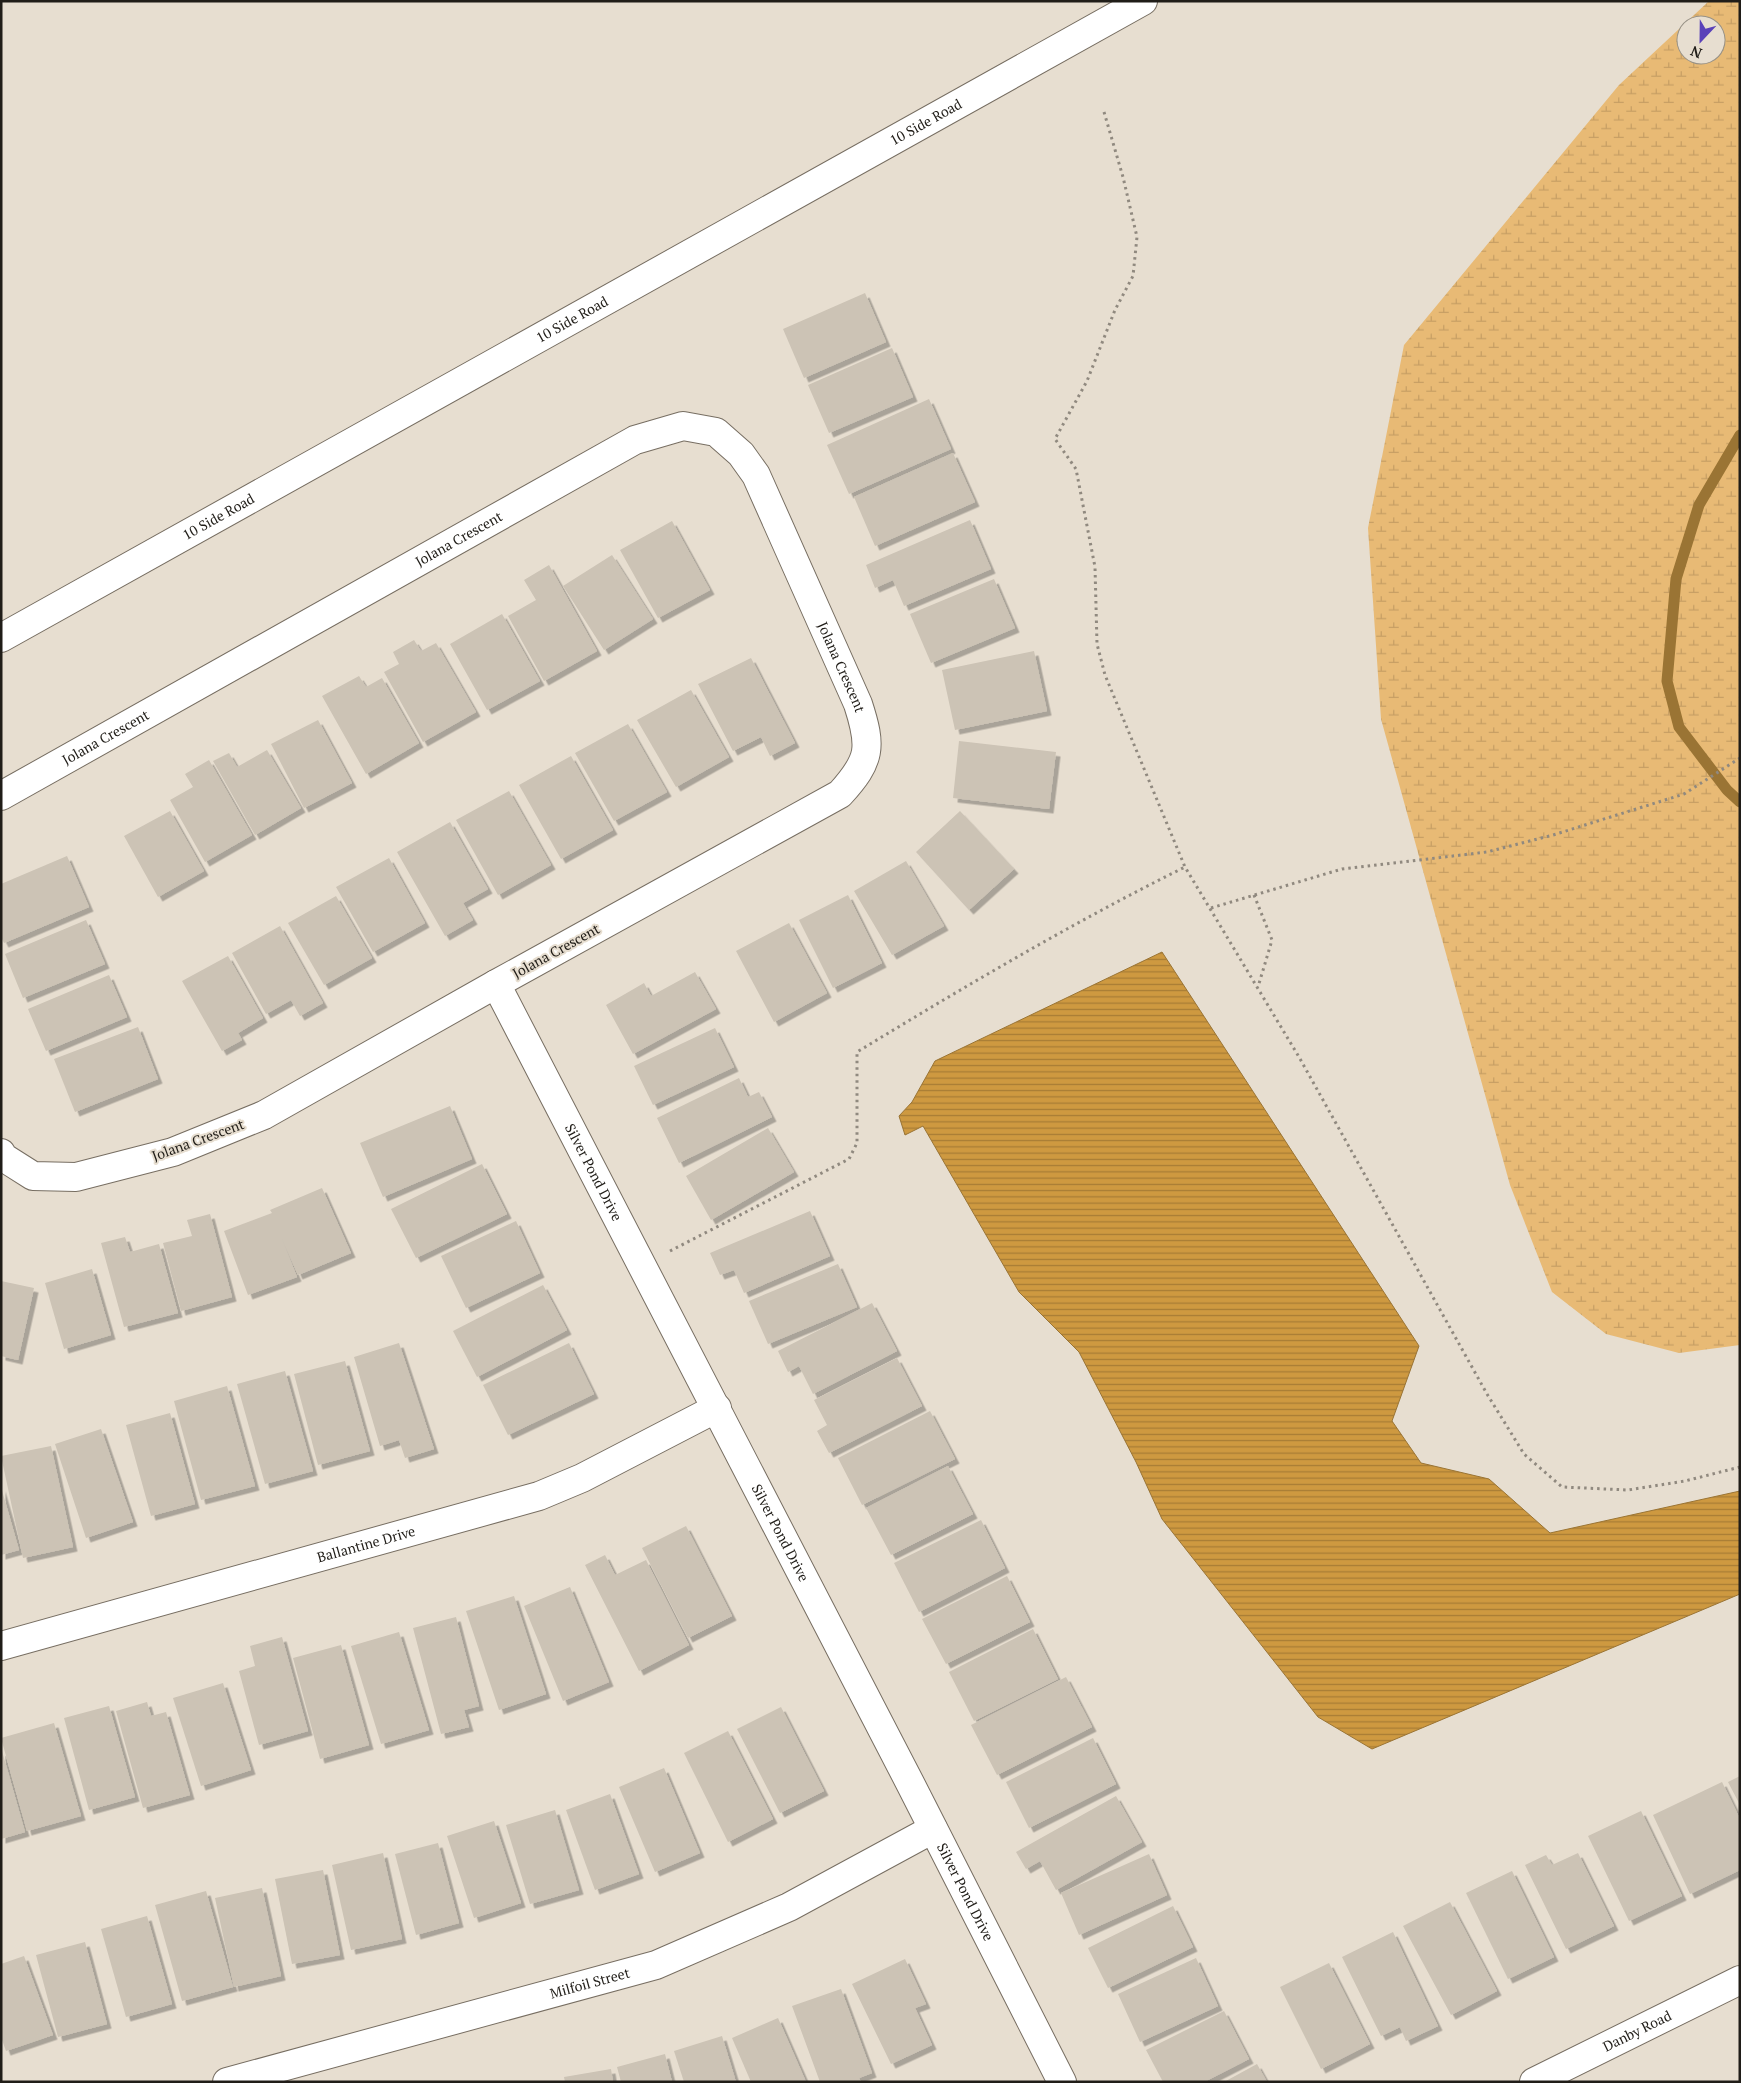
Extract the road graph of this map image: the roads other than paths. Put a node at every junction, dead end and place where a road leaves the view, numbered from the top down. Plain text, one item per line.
1 (1143, 1) edge
2 (1, 638) edge
3 (1, 796) edge
4 (496, 984) junction
5 (1, 1153) edge
6 (717, 1408) junction
7 (1, 1646) edge
8 (933, 1829) junction
9 (1740, 1980) edge
10 (227, 2082) edge
11 (1062, 2082) edge
12 (1534, 2082) edge

1 - 2 street, 10 Side Road
3 - 4 street, Jolana Crescent
4 - 5 street, Jolana Crescent
4 - 6 street, Silver Pond Drive
6 - 7 street, Ballantine Drive
6 - 8 street, Silver Pond Drive
8 - 10 street, Milfoil Street
8 - 11 street, Silver Pond Drive
9 - 12 street, Danby Road

